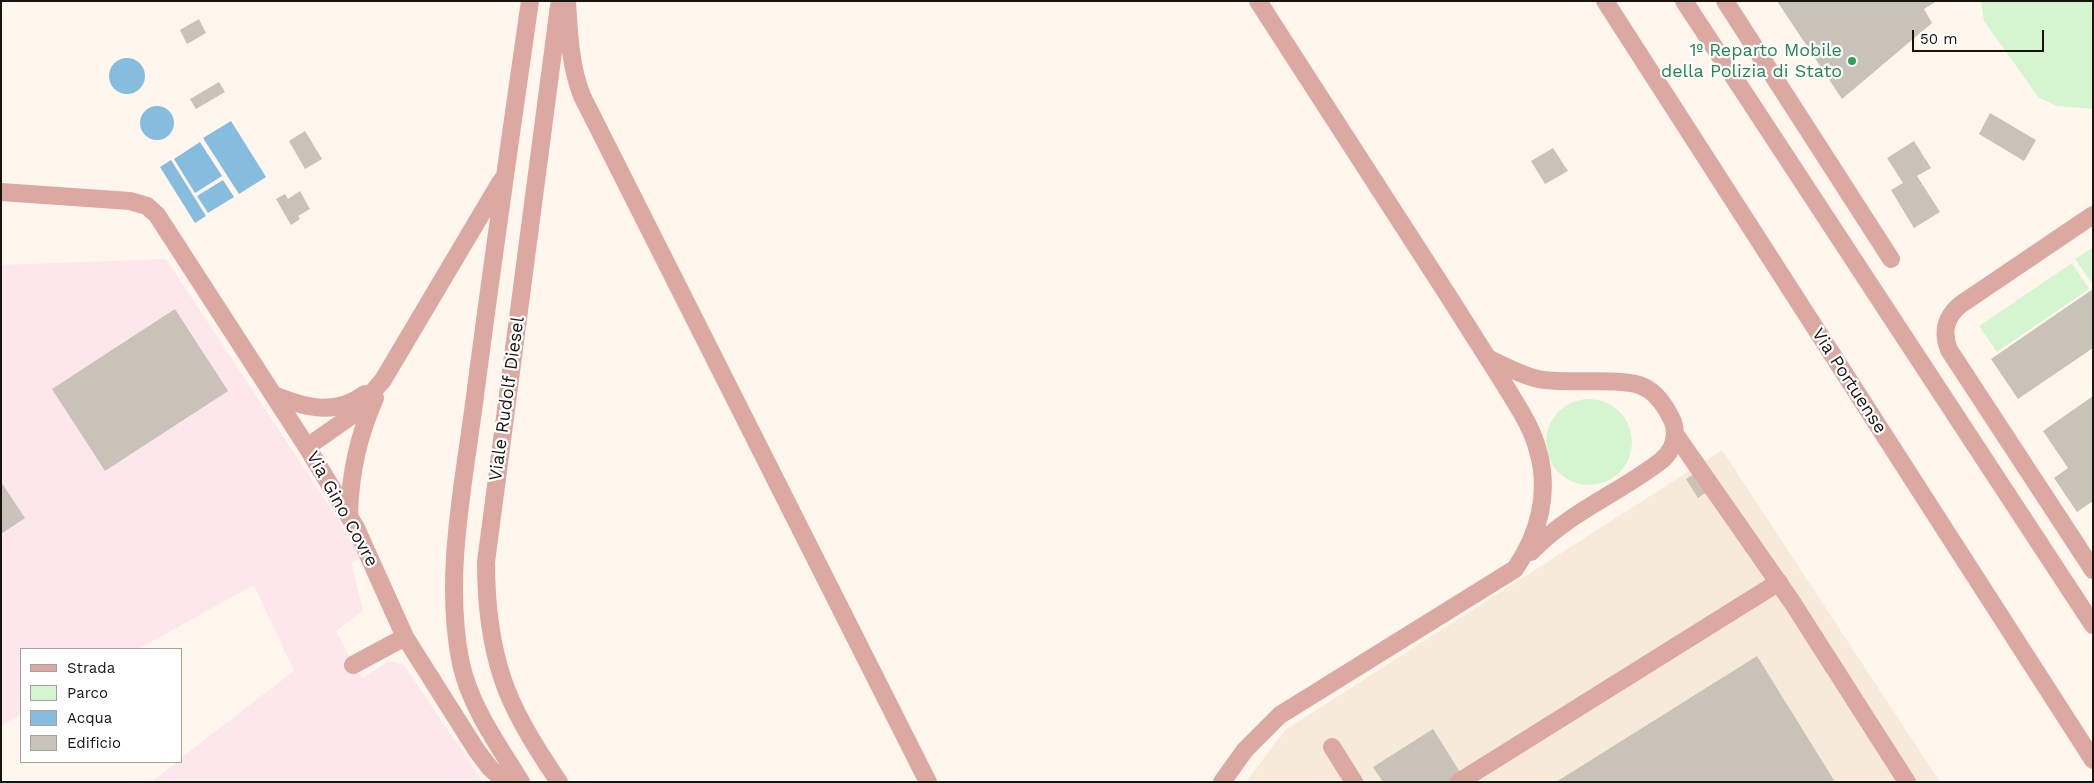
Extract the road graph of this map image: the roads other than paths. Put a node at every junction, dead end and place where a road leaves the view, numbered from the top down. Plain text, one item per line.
1 (530, 1) edge
2 (559, 1) edge
3 (567, 1) edge
4 (1258, 1) edge
5 (1605, 1) edge
6 (1684, 1) edge
7 (1725, 1) edge
8 (505, 174) junction
9 (1, 192) edge
10 (2093, 215) edge
11 (1891, 259) dead end
12 (1488, 358) junction
13 (383, 380) junction
14 (274, 395) junction
15 (1675, 434) junction
16 (307, 447) junction
17 (349, 516) junction
18 (1515, 569) junction
19 (2093, 570) edge
20 (1779, 582) junction
21 (2093, 625) edge
22 (404, 637) junction
23 (353, 665) dead end
24 (1332, 748) dead end
25 (2093, 760) edge
26 (505, 782) edge
27 (521, 782) edge
28 (558, 782) edge
29 (928, 782) edge
30 (1222, 782) edge
31 (1354, 782) edge
32 (1459, 782) edge
33 (1907, 782) edge

1 - 8 street, Viale Rudolf Diesel
2 - 28 street, Viale Rudolf Diesel
3 - 29 street
4 - 12 street
5 - 25 street, Via Portuense
6 - 21 street
7 - 11 street
8 - 13 street
8 - 27 street, Viale Rudolf Diesel
9 - 14 street, Via Gino Covre
10 - 19 street
12 - 15 street
12 - 18 street
13 - 14 street
13 - 16 street
13 - 17 street
14 - 16 street, Via Gino Covre
15 - 18 street
15 - 20 street
16 - 17 street, Via Gino Covre
17 - 22 street, Via Gino Covre
18 - 30 street
20 - 32 street
20 - 33 street
22 - 23 street
22 - 26 street, Via Gino Covre
24 - 31 street

